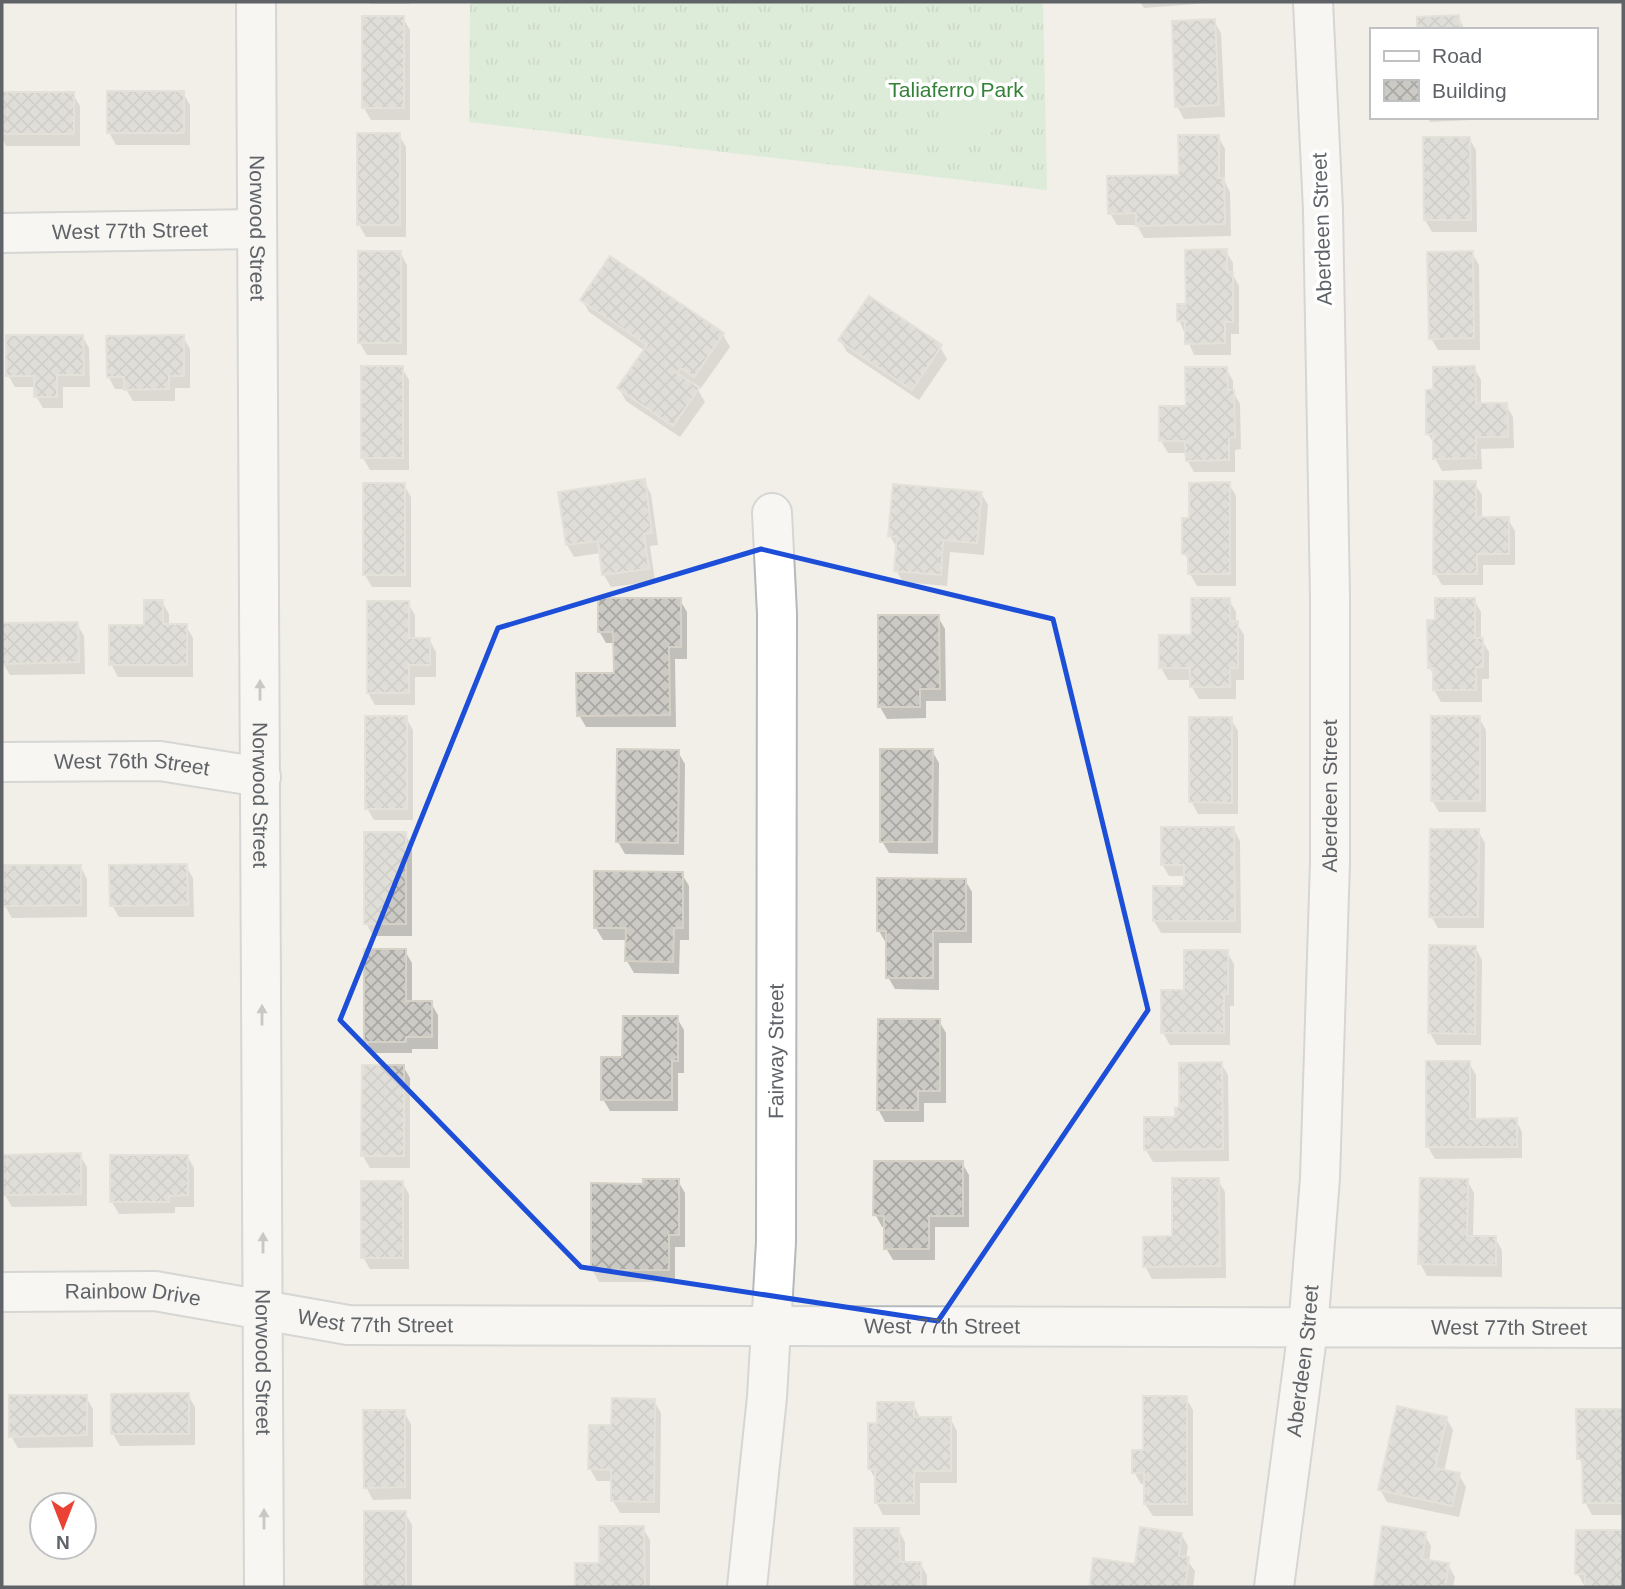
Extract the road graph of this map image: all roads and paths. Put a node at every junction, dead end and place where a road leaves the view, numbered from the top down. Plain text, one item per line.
1 (256, 2) edge
2 (1313, 2) edge
3 (257, 229) junction
4 (2, 233) edge
5 (772, 513) dead end
6 (2, 762) edge
7 (261, 776) junction
8 (2, 1292) edge
9 (263, 1310) junction
10 (771, 1327) junction
11 (1623, 1328) edge
12 (1308, 1329) junction
13 (264, 1587) edge
14 (747, 1587) edge
15 (1274, 1587) edge

1 - 3 street, Norwood Street
2 - 12 street, Aberdeen Street
3 - 4 street, West 77th Street
7 -> 3 street, Norwood Street
5 - 10 street, Fairway Street
6 - 7 street, West 76th Street
9 -> 7 street, Norwood Street
8 - 9 street, Rainbow Drive
9 - 10 street, West 77th Street
13 -> 9 street, Norwood Street
10 - 12 street, West 77th Street
10 - 14 street, Fairway Street
11 - 12 street, West 77th Street
12 - 15 street, Aberdeen Street

